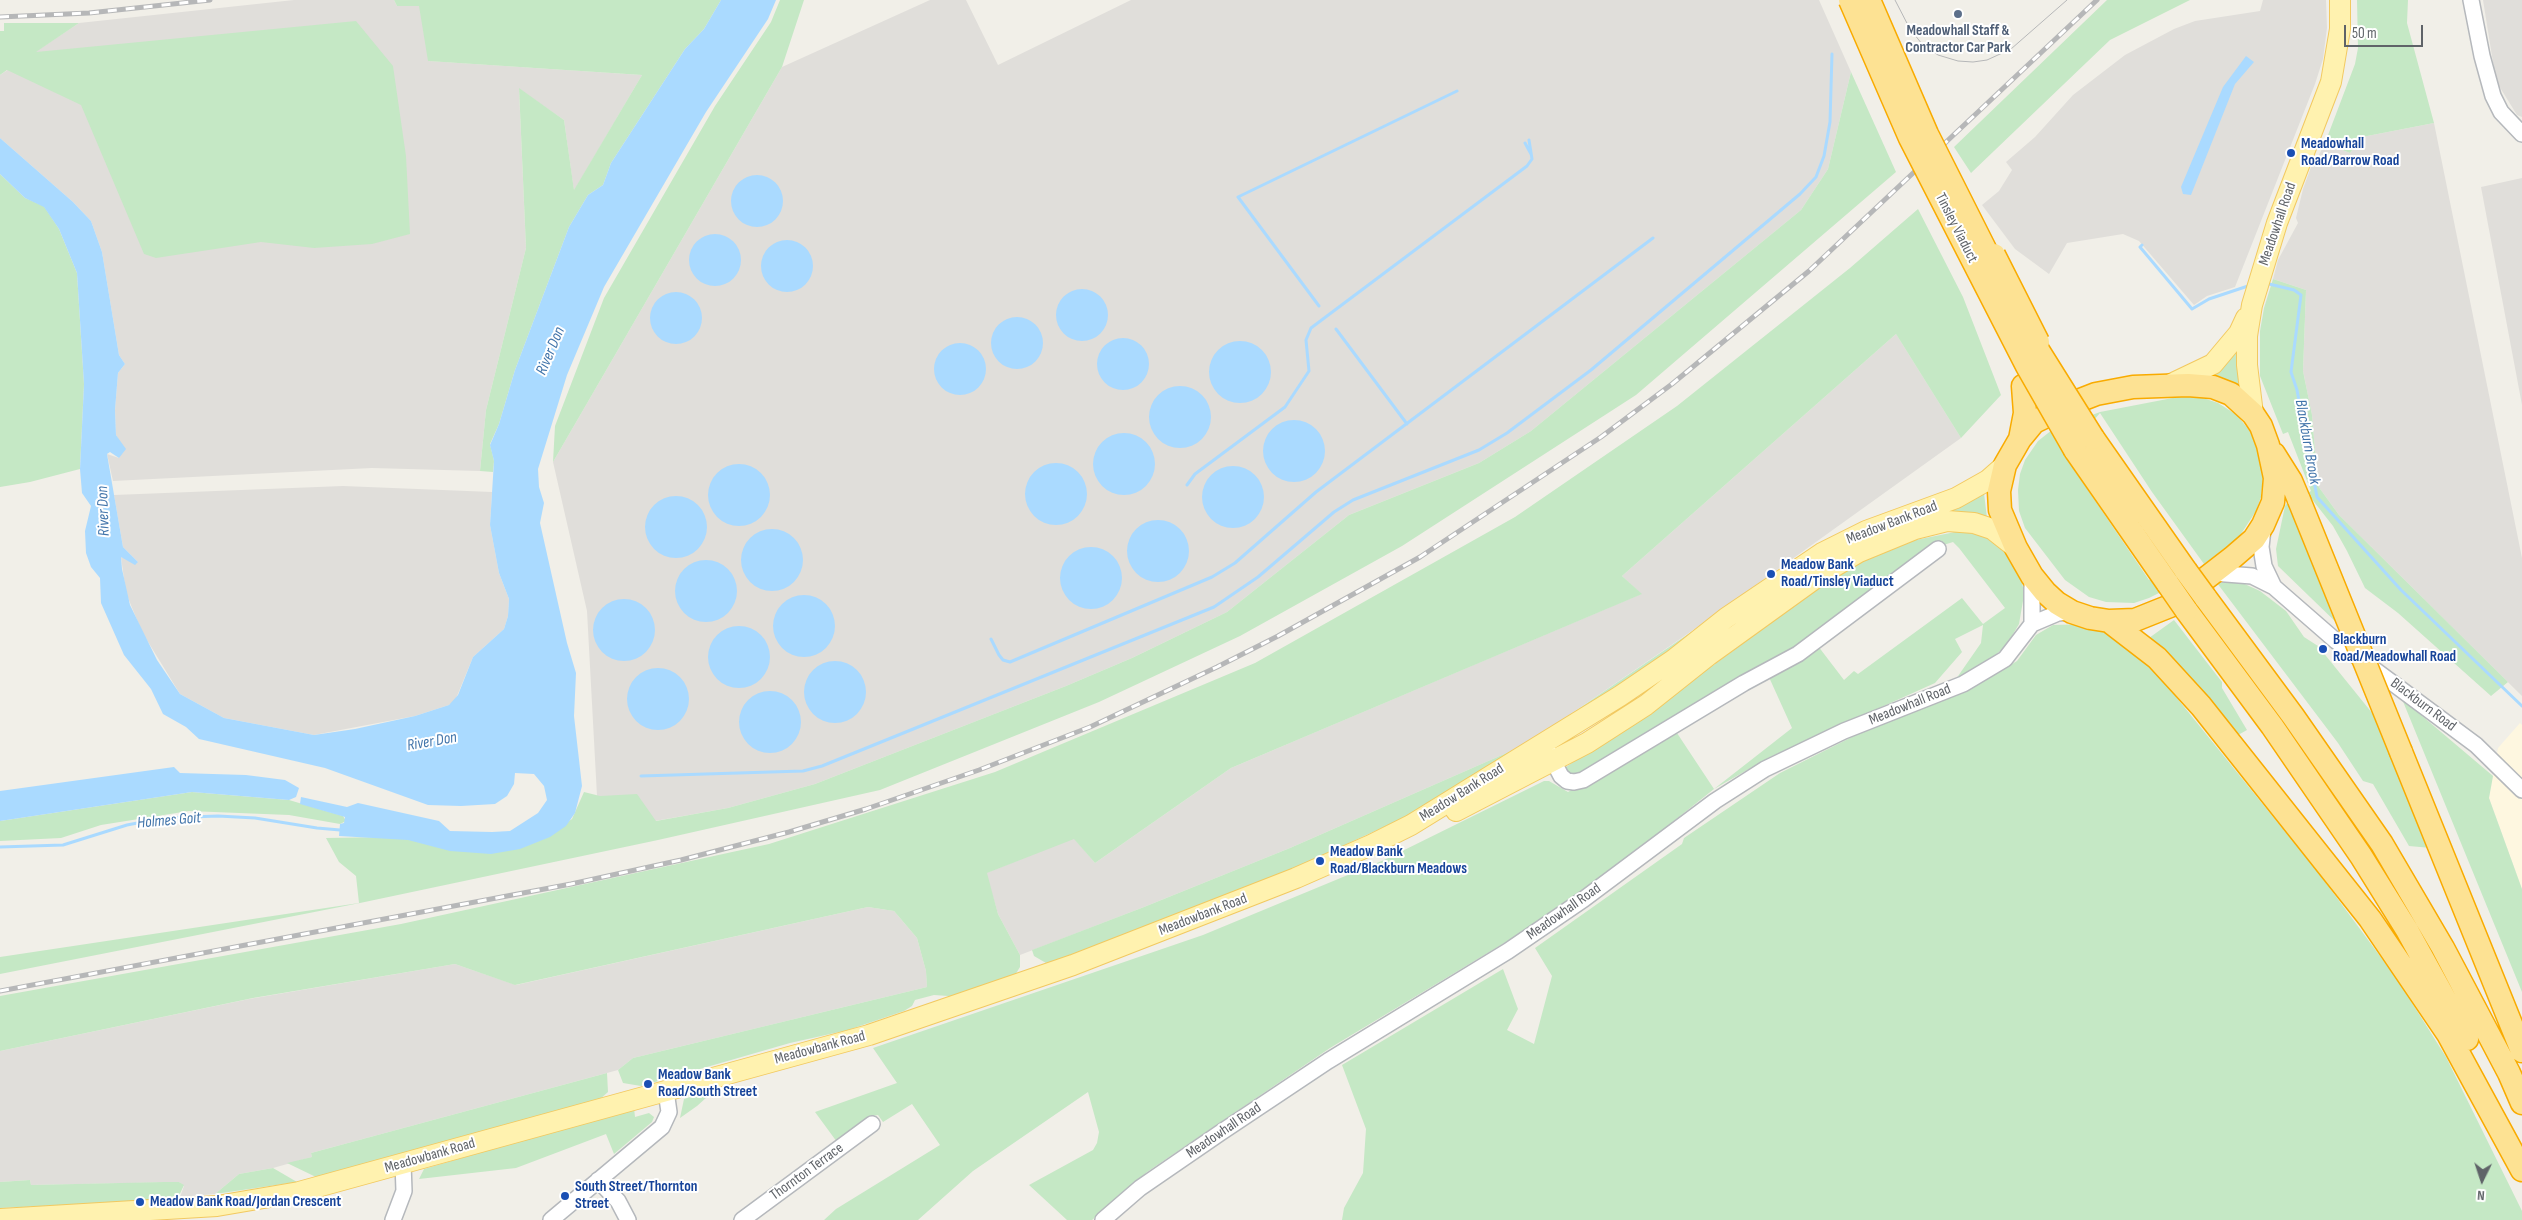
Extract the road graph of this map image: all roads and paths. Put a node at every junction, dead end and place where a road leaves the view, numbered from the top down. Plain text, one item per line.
1 (1844, 0) edge
2 (1850, 0) edge
3 (1869, 0) edge
4 (1875, 0) edge
5 (2340, 0) edge
6 (2471, 0) edge
7 (2522, 134) edge
8 (2253, 300) junction
9 (2169, 385) junction
10 (2096, 394) junction
11 (2253, 414) junction
12 (2020, 438) junction
13 (2084, 444) junction
14 (2268, 445) junction
15 (2005, 466) junction
16 (2263, 525) junction
17 (2016, 548) junction
18 (1938, 549) dead end
19 (2213, 573) junction
20 (2032, 576) junction
21 (2274, 588) junction
22 (2072, 612) junction
23 (1726, 618) junction
24 (2109, 621) junction
25 (2032, 624) junction
26 (1738, 634) junction
27 (1543, 742) junction
28 (1554, 762) junction
29 (2522, 790) edge
30 (1411, 825) junction
31 (2522, 1051) edge
32 (666, 1090) junction
33 (2522, 1103) edge
34 (872, 1124) dead end
35 (403, 1164) junction
36 (2522, 1164) edge
37 (2522, 1170) edge
38 (598, 1180) junction
39 (159, 1215) edge
40 (53, 1218) edge
41 (0, 1219) edge
42 (393, 1220) edge
43 (551, 1220) edge
44 (628, 1220) edge
45 (742, 1220) edge
46 (1103, 1220) edge

1 - 12 highway, Tinsley Viaduct
2 - 13 highway, Tinsley Viaduct, bridge
3 - 13 highway, Tinsley Viaduct, bridge
4 - 10 highway, Tinsley Viaduct, bridge
5 - 8 main road, Meadowhall Road
6 - 7 street
8 - 9 main road, Meadowhall Road
8 - 11 main road, Meadowhall Road
9 - 10 highway
9 - 11 highway
10 - 12 highway
11 - 14 highway
12 - 15 highway
13 - 33 highway, bridge
13 - 36 highway, bridge
14 - 16 highway
14 - 31 highway, bridge
15 - 17 highway
15 - 23 main road, Meadow Bank Road
16 - 19 highway
16 - 21 street, Blackburn Road
17 - 20 highway
17 - 26 main road, Meadow Bank Road
18 - 28 street
19 - 21 street, Blackburn Road
19 - 24 highway
20 - 22 highway
20 - 25 street
21 - 29 street, Blackburn Road
22 - 24 highway
22 - 25 street, Meadowhall Road
23 - 26 main road
23 - 27 main road, Meadow Bank Road
24 - 37 highway
25 - 46 street, Meadowhall Road
26 - 28 main road, Meadow Bank Road
27 - 28 street
27 - 30 main road, Meadow Bank Road
28 - 30 main road, Meadow Bank Road
30 - 32 main road, Meadowbank Road
32 - 35 main road, Meadowbank Road
32 - 38 street
34 - 45 street, Thornton Terrace
35 - 39 main road, Meadowbank Road
35 - 42 street
38 - 43 street
38 - 44 street
39 - 40 main road, Meadowbank Road
40 - 41 main road, Meadowbank Road

